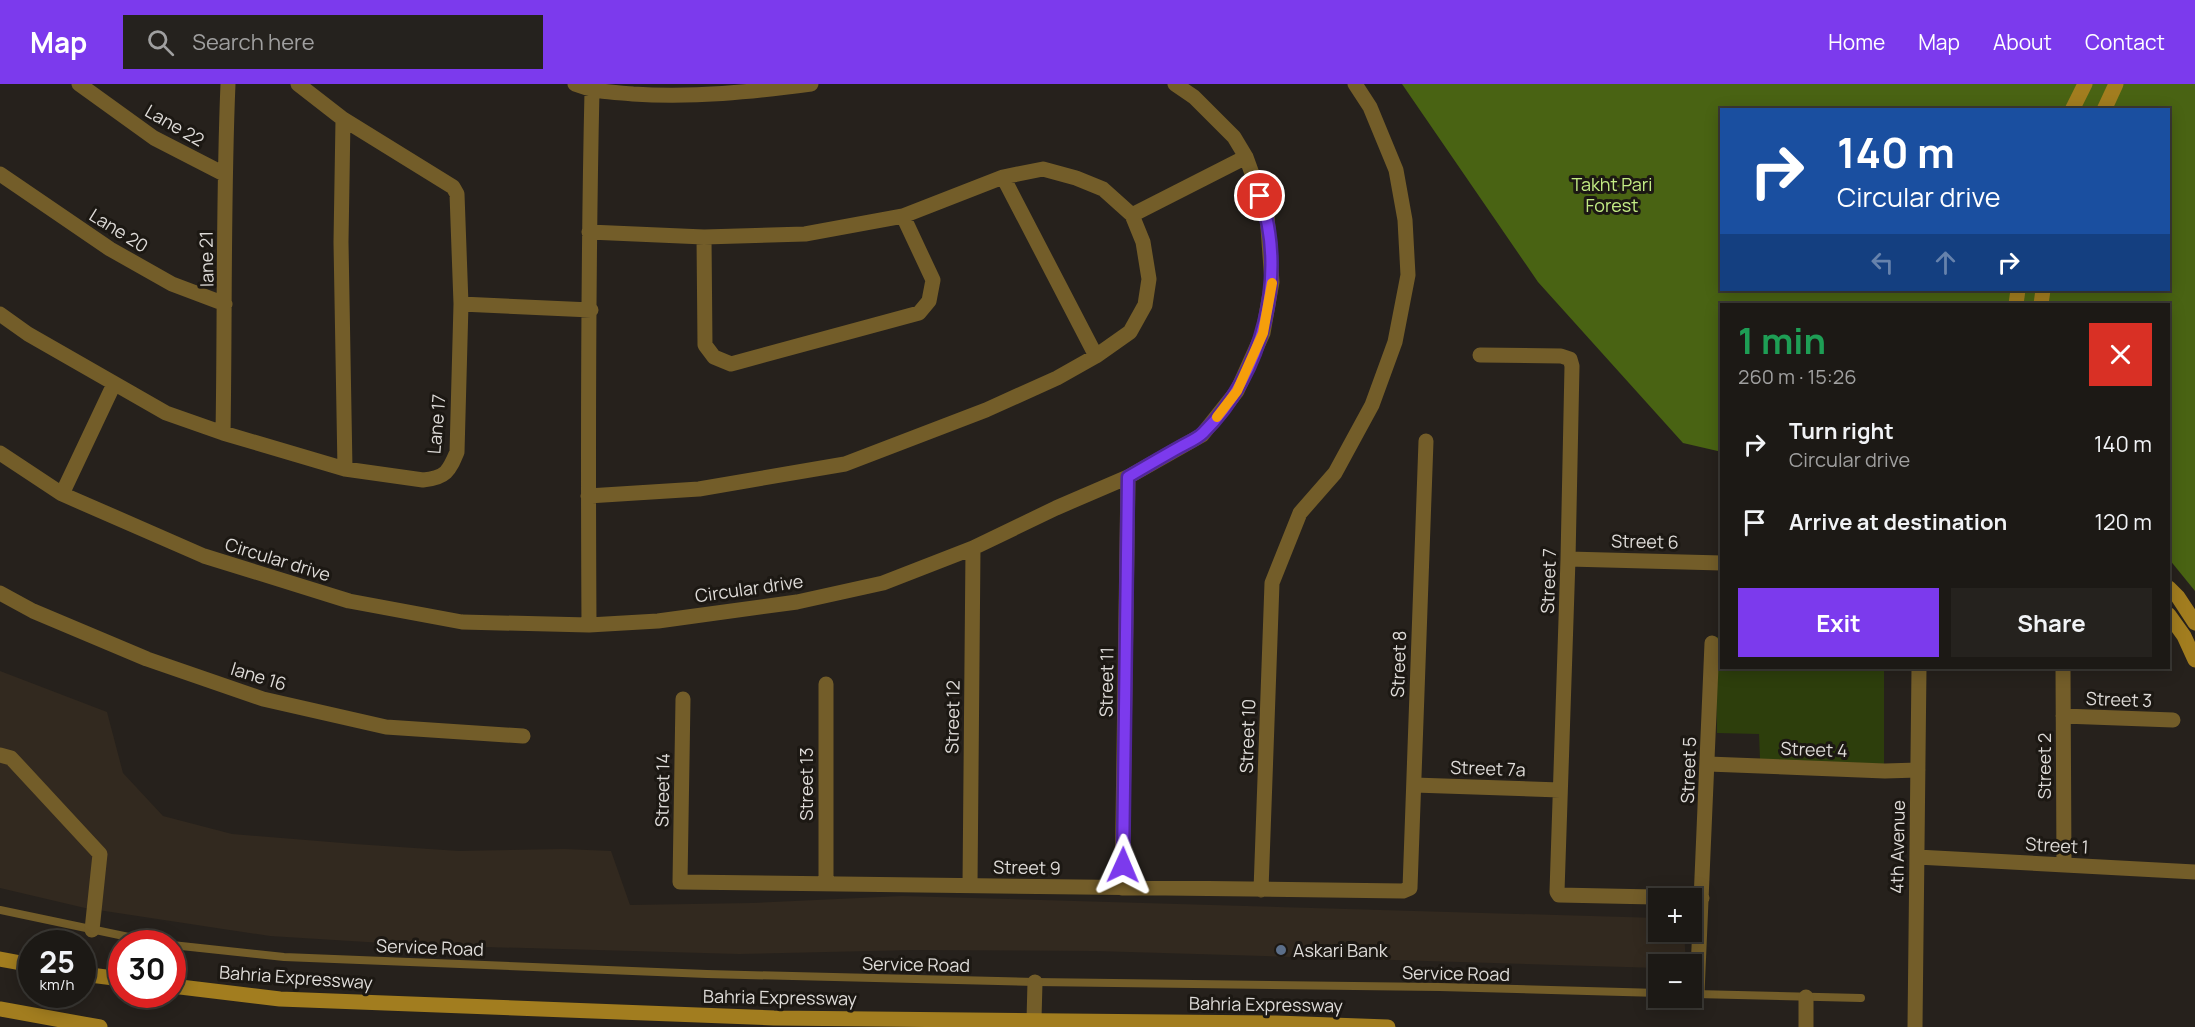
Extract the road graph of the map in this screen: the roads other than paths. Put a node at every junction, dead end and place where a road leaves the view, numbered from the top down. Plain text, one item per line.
1 (80, 84) edge
2 (228, 84) edge
3 (298, 84) edge
4 (575, 84) edge
5 (811, 84) edge
6 (1175, 84) edge
7 (1355, 84) edge
8 (2085, 84) edge
9 (2116, 84) edge
10 (592, 91) junction
11 (2073, 108) edge
12 (2105, 108) edge
13 (343, 119) junction
14 (1246, 157) junction
15 (0, 174) edge
16 (224, 174) junction
17 (1003, 177) junction
18 (1131, 215) junction
19 (903, 216) junction
20 (589, 232) junction
21 (705, 237) junction
22 (225, 304) junction
23 (461, 304) junction
24 (591, 310) junction
25 (0, 314) edge
26 (1480, 355) dead end
27 (1096, 356) junction
28 (114, 384) junction
29 (223, 433) junction
30 (1426, 441) dead end
31 (0, 453) edge
32 (345, 469) junction
33 (1128, 477) junction
34 (62, 494) junction
35 (588, 496) junction
36 (973, 548) junction
37 (1568, 559) junction
38 (1720, 563) edge
39 (2170, 589) edge
40 (0, 593) edge
41 (2170, 616) edge
42 (2195, 623) edge
43 (589, 626) junction
44 (1712, 643) dead end
45 (2195, 660) edge
46 (1919, 669) edge
47 (2062, 669) edge
48 (826, 684) dead end
49 (683, 699) dead end
50 (2063, 716) junction
51 (2173, 720) dead end
52 (523, 736) dead end
53 (0, 755) edge
54 (1708, 764) junction
55 (1918, 770) junction
56 (1414, 785) junction
57 (1560, 790) junction
58 (1917, 856) junction
59 (2064, 865) junction
60 (2195, 872) edge
61 (680, 882) joint
62 (826, 884) junction
63 (970, 886) junction
64 (1122, 888) junction
65 (1410, 888) joint
66 (1261, 890) junction
67 (1648, 896) edge
68 (1702, 898) edge
69 (0, 910) edge
70 (92, 930) joint
71 (186, 946) edge
72 (0, 959) edge
73 (18, 962) edge
74 (1035, 982) junction
75 (186, 988) edge
76 (1648, 993) edge
77 (1702, 994) edge
78 (1806, 996) junction
79 (1861, 998) dead end
80 (0, 1009) edge
81 (1034, 1020) junction
82 (1276, 1025) edge
83 (100, 1027) edge
84 (1388, 1027) edge
85 (1806, 1027) edge
86 (1915, 1027) edge

1 - 16 street, Lane 22
2 - 16 street, lane 21
3 - 13 street, Lane 17
4 - 10 street
5 - 10 street
6 - 14 street, Circular drive
7 - 66 street, Street 10
8 - 11 main road
9 - 12 main road
10 - 20 street
13 - 23 street, Lane 17
13 - 32 street
14 - 18 street
14 - 33 street, Circular drive
15 - 22 street, Lane 20
16 - 22 street, lane 21
17 - 18 street
17 - 19 street
17 - 27 street
18 - 27 street
19 - 21 street
19 - 21 street
20 - 21 street
20 - 24 street
22 - 29 street, lane 21
23 - 24 street
23 - 32 street, Lane 17
24 - 35 street
25 - 28 street, Lane 17
26 - 37 street, Street 7
27 - 35 street
28 - 29 street, Lane 17
28 - 34 street
29 - 32 street, Lane 17
30 - 56 street, Street 8
31 - 34 street, Circular drive
33 - 36 street, Circular drive
33 - 64 street, Street 11
34 - 43 street, Circular drive
35 - 43 street
36 - 43 street, Circular drive
36 - 63 street, Street 12
37 - 38 street, Street 6
37 - 57 street, Street 7
39 - 42 main road
40 - 52 street, lane 16
41 - 45 main road
44 - 54 street, Street 5
46 - 55 street, 4th Avenue
47 - 50 street, Street 2
48 - 62 street, Street 13
49 - 61 street, Street 14
50 - 51 street, Street 3
50 - 59 street, Street 2
53 - 70 street
54 - 55 street, Street 4
54 - 68 street, Street 5
55 - 58 street, 4th Avenue
56 - 57 street, Street 7a
56 - 65 street, Street 8
57 - 67 street, Street 7
58 - 59 street, Street 1
58 - 86 street, 4th Avenue
59 - 60 street, Street 1
61 - 62 street, Street 9
62 - 63 street, Street 9
63 - 64 street, Street 9
64 - 66 street, Street 9
65 - 66 street, Street 9
69 - 70 lane
71 - 74 lane, Service Road
72 - 73 main road
74 - 76 lane, Service Road
74 - 81 street
75 - 81 main road, Bahria Expressway
77 - 78 lane
78 - 79 lane
78 - 85 street
80 - 83 main road
81 - 82 main road, Bahria Expressway
82 - 84 main road, Bahria Expressway

